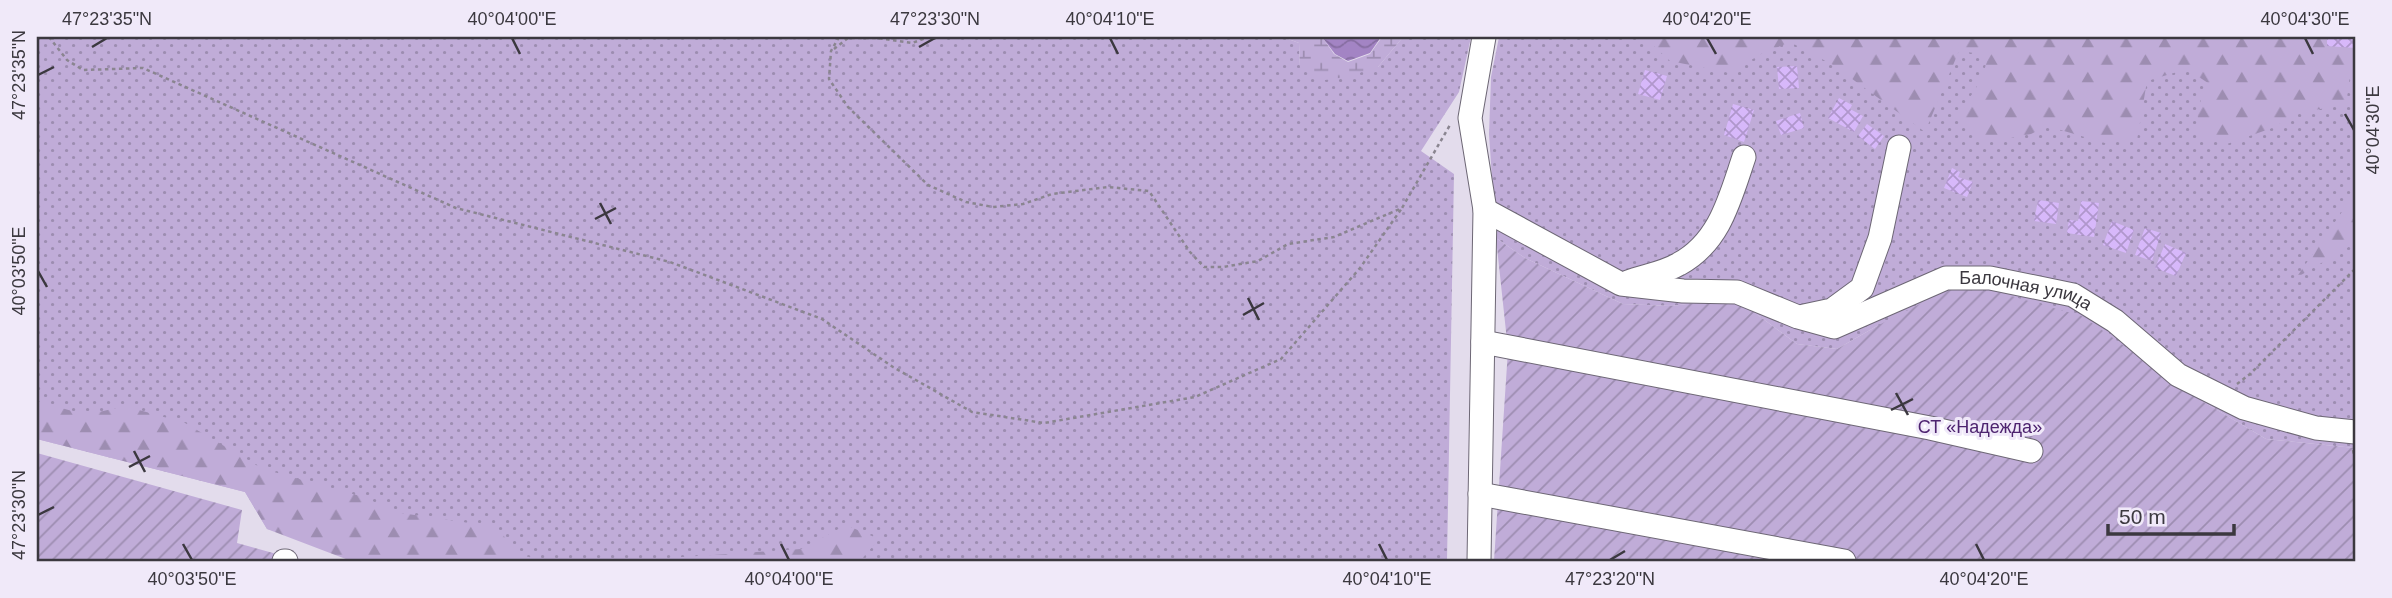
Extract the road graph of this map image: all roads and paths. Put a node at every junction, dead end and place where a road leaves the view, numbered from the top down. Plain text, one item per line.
1 (49, 37) edge
2 (839, 37) edge
3 (929, 37) edge
4 (1484, 37) edge
5 (831, 51) junction
6 (1455, 116) dead end
7 (1899, 147) dead end
8 (1744, 157) dead end
9 (1402, 208) junction
10 (1485, 210) junction
11 (2355, 269) edge
12 (1621, 284) junction
13 (1798, 317) junction
14 (1483, 342) junction
15 (2220, 396) junction
16 (2355, 432) edge
17 (2031, 451) dead end
18 (1480, 494) junction
19 (1479, 561) edge
20 (1844, 561) edge

1 - 9 path
2 - 5 path
3 - 5 path
4 - 10 street
5 - 9 path
6 - 9 path
7 - 13 street
8 - 12 street
10 - 12 street, Балочная улица
10 - 14 street
11 - 15 path
12 - 13 street, Балочная улица
13 - 15 street, Балочная улица
14 - 17 street
14 - 18 street
15 - 16 street, Балочная улица
18 - 19 street
18 - 20 street

